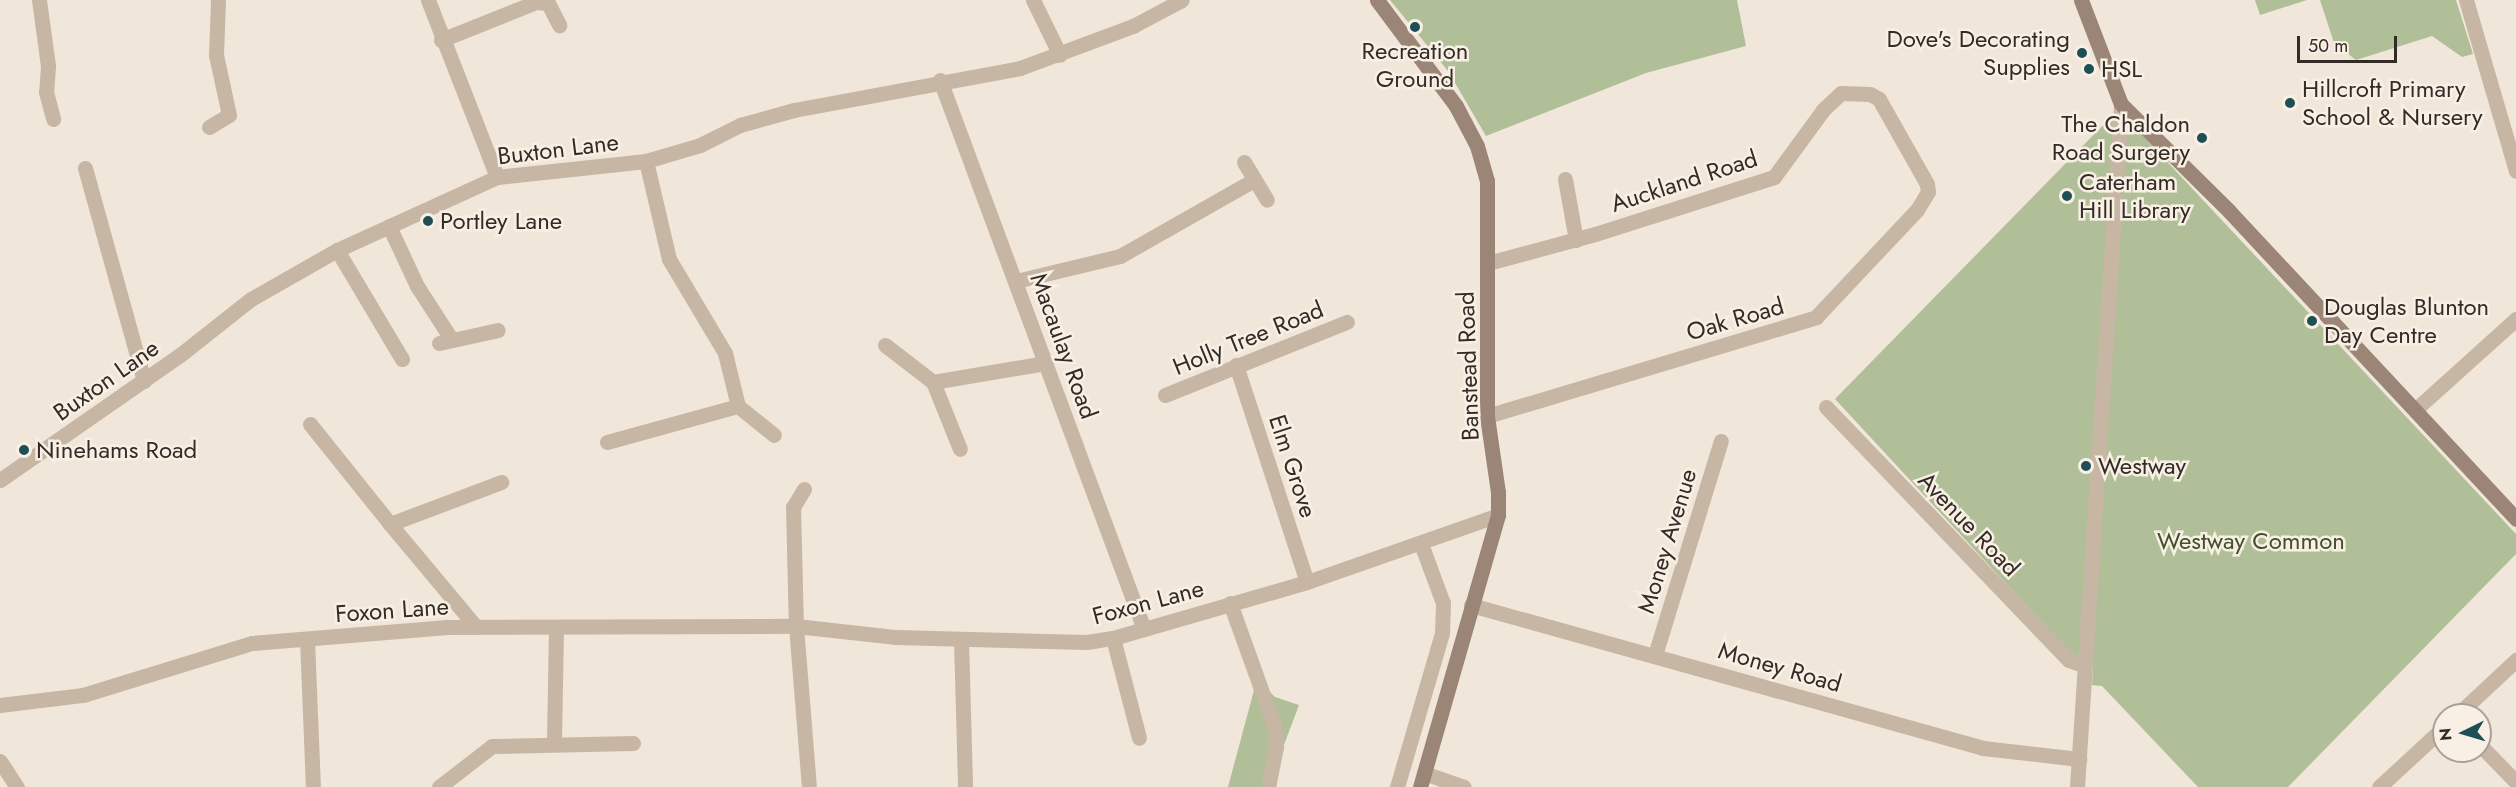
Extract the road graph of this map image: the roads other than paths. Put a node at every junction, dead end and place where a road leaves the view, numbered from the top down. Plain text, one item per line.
1 (39, 0) edge
2 (218, 0) edge
3 (428, 0) edge
4 (1033, 0) edge
5 (1182, 0) edge
6 (1377, 0) edge
7 (2081, 0) edge
8 (2466, 0) edge
9 (559, 25) dead end
10 (441, 40) junction
11 (1060, 55) junction
12 (940, 80) junction
13 (2121, 104) junction
14 (53, 119) dead end
15 (209, 127) dead end
16 (646, 161) junction
17 (1244, 162) dead end
18 (85, 168) dead end
19 (2516, 171) edge
20 (1921, 174) joint
21 (497, 177) junction
22 (1565, 179) dead end
23 (1254, 180) junction
24 (1267, 200) dead end
25 (389, 226) junction
26 (1576, 240) junction
27 (337, 250) junction
28 (1488, 263) junction
29 (1016, 281) junction
30 (2516, 319) edge
31 (1347, 322) dead end
32 (498, 330) dead end
33 (885, 345) dead end
34 (402, 359) dead end
35 (1046, 363) junction
36 (1236, 365) junction
37 (144, 381) junction
38 (933, 382) junction
39 (1165, 395) dead end
40 (738, 406) junction
41 (1826, 407) dead end
42 (2416, 409) junction
43 (1487, 416) junction
44 (310, 423) dead end
45 (774, 435) dead end
46 (1721, 441) dead end
47 (607, 442) dead end
48 (960, 449) dead end
49 (0, 480) edge
50 (501, 482) dead end
51 (804, 489) dead end
52 (1498, 516) junction
53 (2516, 519) edge
54 (390, 524) junction
55 (1421, 544) junction
56 (1306, 582) junction
57 (1230, 603) junction
58 (1471, 605) junction
59 (796, 626) junction
60 (476, 627) junction
61 (556, 627) junction
62 (1144, 628) junction
63 (1113, 638) junction
64 (307, 639) junction
65 (961, 640) junction
66 (1655, 655) junction
67 (2516, 660) edge
68 (2085, 666) junction
69 (2470, 703) edge
70 (0, 705) edge
71 (1139, 738) dead end
72 (2432, 738) edge
73 (554, 741) junction
74 (633, 743) dead end
75 (2492, 757) edge
76 (2079, 759) junction
77 (0, 761) edge
78 (1422, 780) edge
79 (2516, 782) edge
80 (9, 783) edge
81 (313, 787) edge
82 (439, 787) edge
83 (809, 787) edge
84 (965, 787) edge
85 (1268, 787) edge
86 (1396, 787) edge
87 (1464, 787) edge
88 (2077, 787) edge
89 (2379, 787) edge

1 - 14 street
2 - 15 street
3 - 10 street
4 - 11 street
5 - 11 street, Buxton Lane
6 - 28 main road, Banstead Road
7 - 13 main road
8 - 19 street
9 - 10 street
10 - 21 street
11 - 12 street, Buxton Lane
12 - 16 street, Buxton Lane
12 - 29 street, Macaulay Road
13 - 42 main road
13 - 68 street
16 - 21 street, Buxton Lane
16 - 40 street
17 - 23 street
18 - 37 street
20 - 26 street, Auckland Road
20 - 43 street, Oak Road
21 - 25 street, Buxton Lane
22 - 26 street
23 - 24 street
23 - 29 street
25 - 27 street, Buxton Lane
25 - 32 street
26 - 28 street, Auckland Road
27 - 34 street
27 - 37 street, Buxton Lane
28 - 43 main road, Banstead Road
29 - 35 street, Macaulay Road
30 - 42 street
31 - 36 street, Holly Tree Road
33 - 38 street
35 - 38 street
35 - 62 street, Macaulay Road
36 - 39 street, Holly Tree Road
36 - 56 street, Elm Grove
37 - 49 street, Buxton Lane
38 - 48 street
40 - 45 street
40 - 47 street
41 - 68 street, Avenue Road
42 - 53 main road
43 - 52 main road, Banstead Road
44 - 54 street
46 - 66 street, Money Avenue
50 - 54 street
51 - 59 street
52 - 55 street, Foxon Lane
52 - 58 main road, Banstead Road
54 - 60 street
55 - 56 street, Foxon Lane
55 - 86 street
56 - 57 street, Foxon Lane
57 - 62 street, Foxon Lane
57 - 85 street
58 - 66 street, Money Road
58 - 78 main road, Banstead Road
59 - 61 street, Foxon Lane
59 - 65 street, Foxon Lane
59 - 83 street
60 - 61 street, Foxon Lane
60 - 64 street, Foxon Lane
61 - 73 street
62 - 63 street, Foxon Lane
63 - 65 street, Foxon Lane
63 - 71 street
64 - 70 street, Foxon Lane
64 - 81 street
65 - 84 street
66 - 76 street, Money Road
67 - 69 street
68 - 76 street
72 - 89 street
73 - 74 street
73 - 82 street
75 - 79 street
76 - 88 street
77 - 80 street
78 - 87 street

